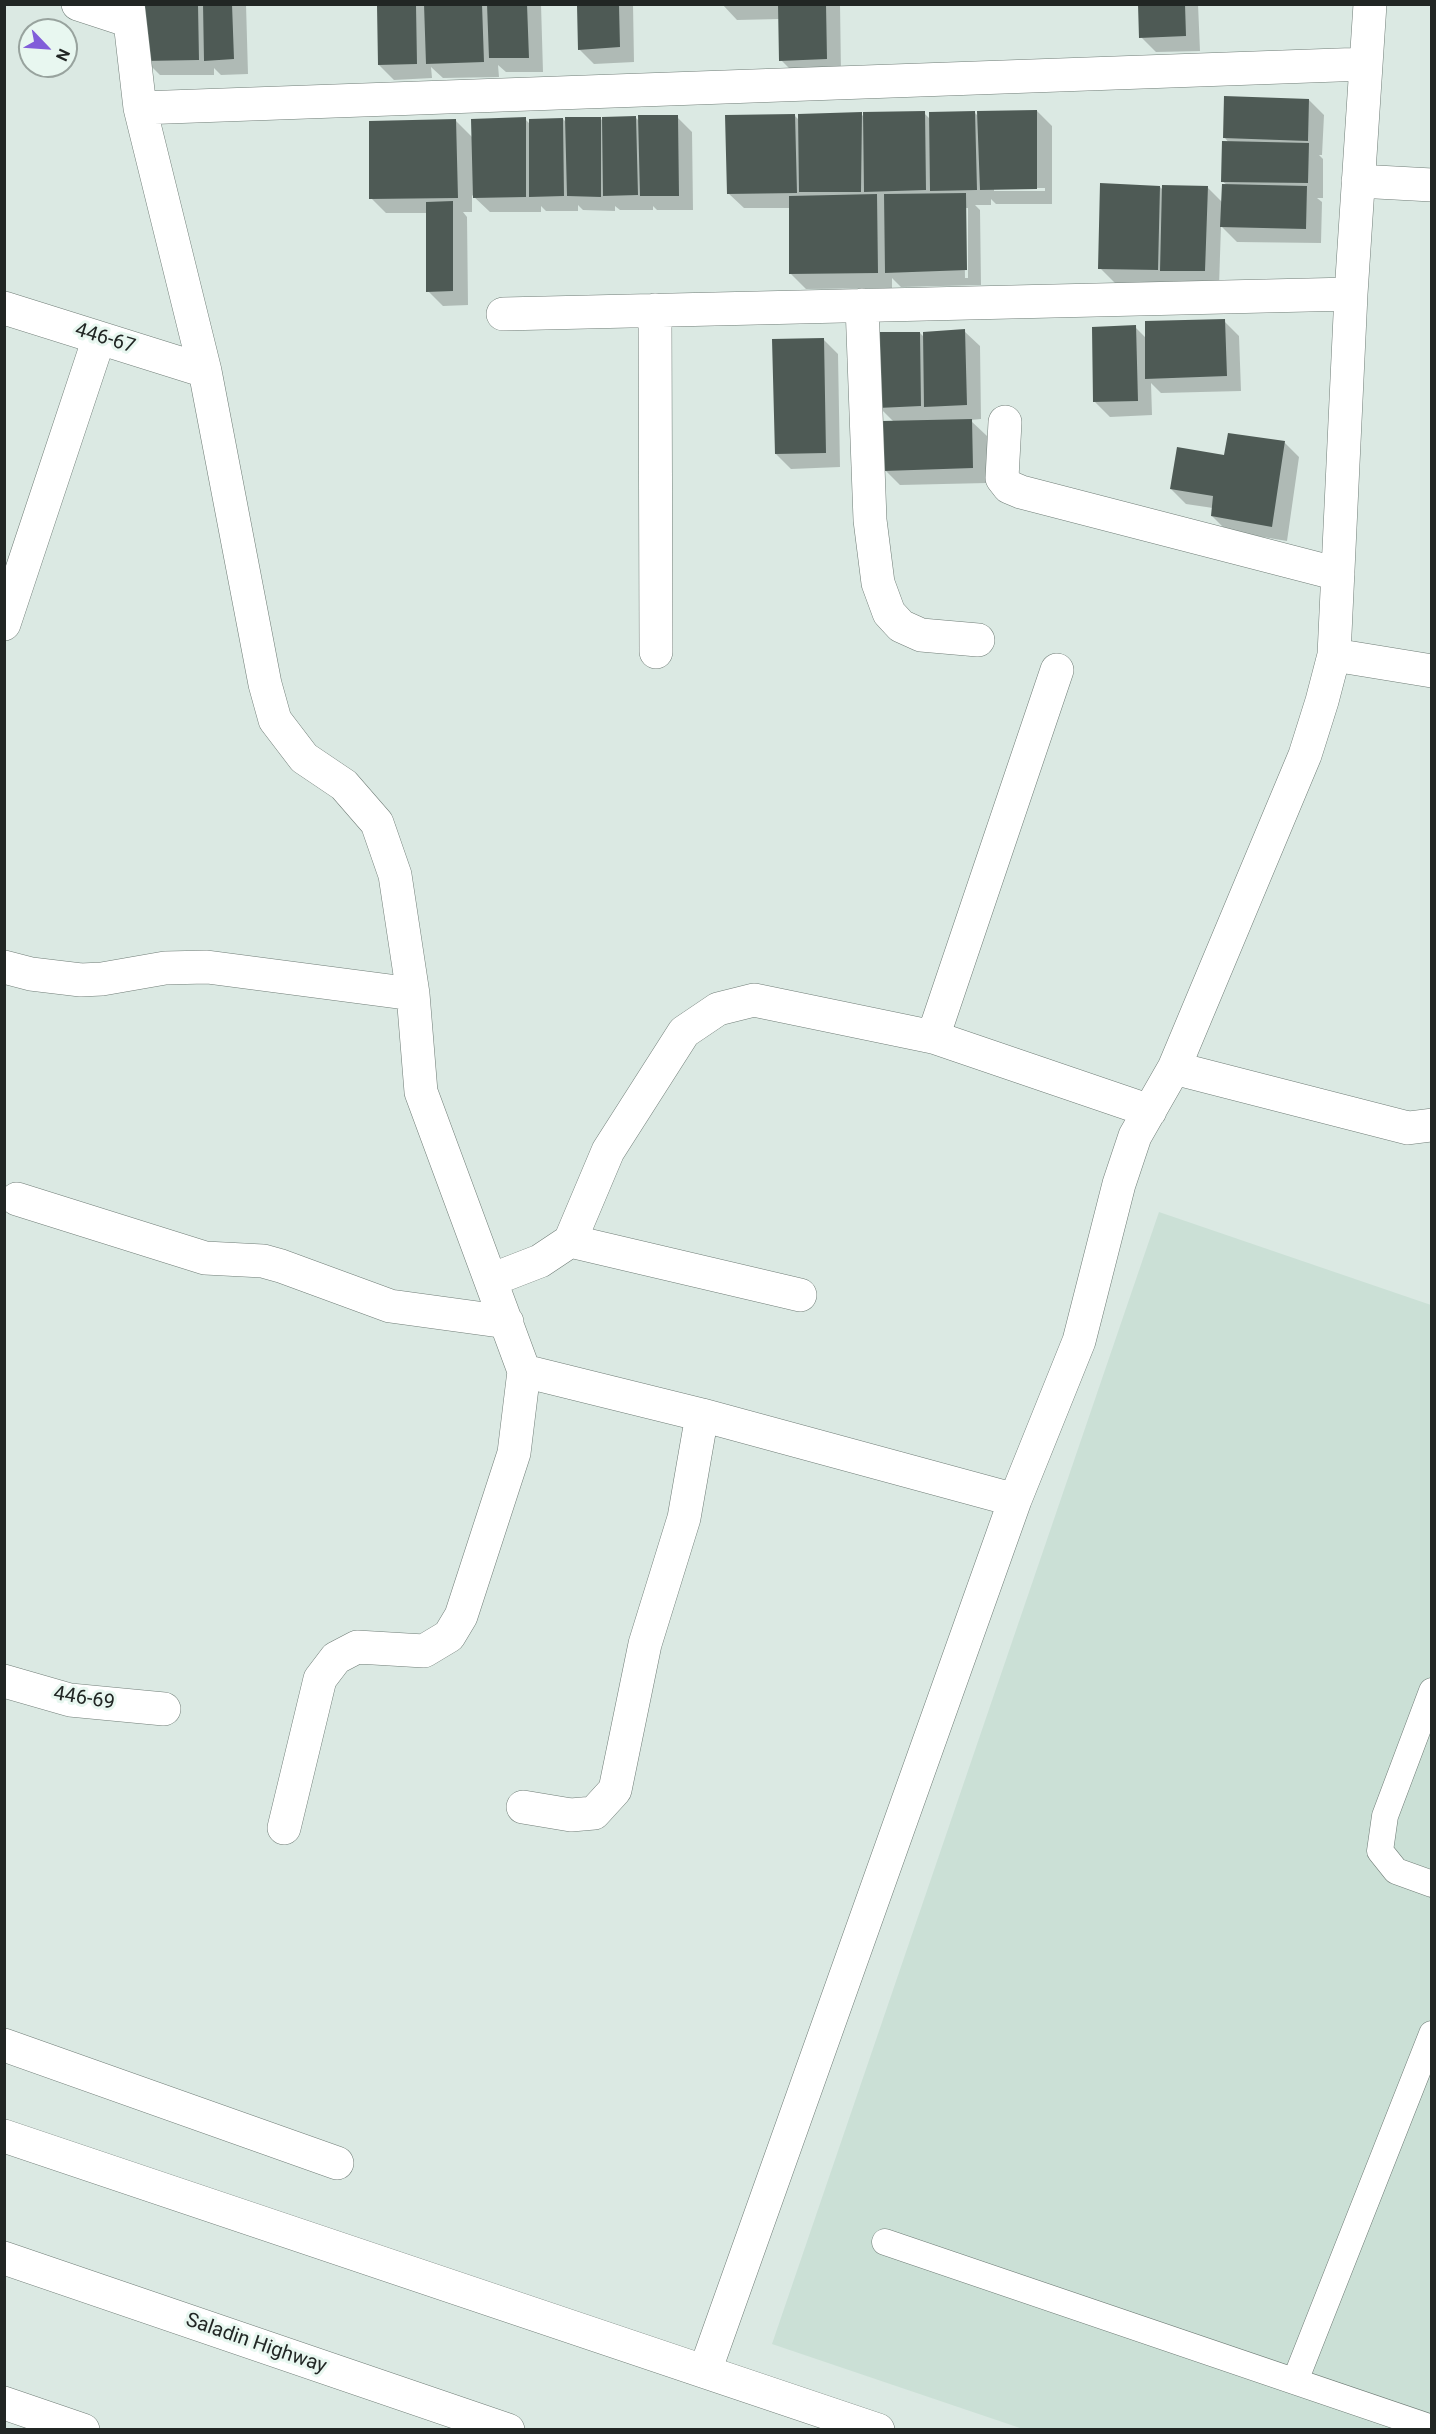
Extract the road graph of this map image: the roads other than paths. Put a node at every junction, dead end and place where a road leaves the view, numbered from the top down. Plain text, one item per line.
1 (78, 4) edge
2 (1370, 4) edge
3 (129, 13) edge
4 (1366, 64) junction
5 (140, 108) junction
6 (1358, 181) junction
7 (1431, 185) edge
8 (1351, 294) junction
9 (862, 305) junction
10 (4, 308) edge
11 (656, 310) junction
12 (503, 314) dead end
13 (99, 338) junction
14 (206, 371) junction
15 (1005, 422) dead end
16 (1338, 574) junction
17 (4, 624) edge
18 (978, 640) dead end
19 (656, 651) dead end
20 (1334, 655) junction
21 (1057, 670) dead end
22 (1431, 671) edge
23 (4, 967) edge
24 (413, 994) junction
25 (933, 1037) junction
26 (1174, 1068) junction
27 (1150, 1111) junction
28 (1431, 1125) edge
29 (17, 1199) dead end
30 (570, 1241) junction
31 (491, 1280) junction
32 (801, 1295) dead end
33 (507, 1322) junction
34 (524, 1371) junction
35 (702, 1415) junction
36 (1015, 1500) junction
37 (4, 1681) edge
38 (1431, 1691) edge
39 (164, 1709) dead end
40 (523, 1807) dead end
41 (284, 1828) dead end
42 (1431, 1884) edge
43 (1431, 2034) edge
44 (4, 2045) edge
45 (4, 2136) edge
46 (337, 2163) dead end
47 (885, 2242) dead end
48 (4, 2258) edge
49 (705, 2371) junction
50 (1295, 2381) junction
51 (4, 2403) edge
52 (1431, 2428) edge
53 (83, 2430) edge
54 (508, 2430) edge
55 (878, 2430) edge

1 - 3 main road
2 - 4 main road
3 - 5 main road
4 - 5 main road
4 - 6 main road
5 - 14 main road
6 - 7 main road
6 - 8 main road
8 - 9 main road
8 - 16 main road
9 - 11 main road
9 - 18 main road
10 - 13 main road, 446-67
11 - 12 main road
11 - 19 main road
13 - 14 main road, 446-67
13 - 17 main road
14 - 24 main road
15 - 16 main road
16 - 20 main road
20 - 22 main road
20 - 26 main road
21 - 25 main road
23 - 24 main road
24 - 31 main road
25 - 27 main road
25 - 30 main road
26 - 27 main road
26 - 28 main road
27 - 36 main road
29 - 33 main road
30 - 31 main road
30 - 32 main road
31 - 33 main road
33 - 34 main road
34 - 35 main road
34 - 41 main road
35 - 36 main road
35 - 40 main road
36 - 49 main road
37 - 39 main road, 446-69
38 - 42 lane
43 - 50 lane
44 - 46 main road
45 - 49 main road
47 - 50 lane
48 - 54 main road, Saladin Highway
49 - 55 main road
50 - 52 lane
51 - 53 main road

